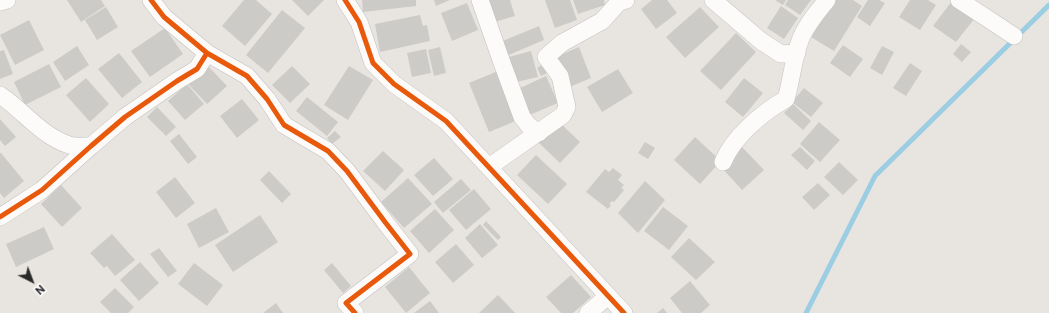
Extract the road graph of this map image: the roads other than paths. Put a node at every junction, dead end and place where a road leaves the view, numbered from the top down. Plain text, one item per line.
1 (7, 0) edge
2 (151, 0) edge
3 (345, 0) edge
4 (480, 0) edge
5 (713, 0) edge
6 (827, 0) edge
7 (959, 0) edge
8 (621, 1) edge
9 (0, 2) edge
10 (1014, 36) dead end
11 (208, 53) junction
12 (797, 53) junction
13 (0, 95) edge
14 (539, 133) junction
15 (91, 146) junction
16 (723, 162) dead end
17 (489, 167) junction
18 (0, 217) edge
19 (608, 296) junction
20 (354, 313) edge
21 (588, 313) edge
22 (624, 313) edge

1 - 9 street
2 - 11 street
3 - 17 street
4 - 14 street
5 - 12 street
6 - 12 street
7 - 10 street
8 - 14 street
11 - 15 street
11 - 20 street
12 - 16 street
13 - 15 street
14 - 17 street
15 - 18 street
17 - 19 street
19 - 21 street
19 - 22 street

